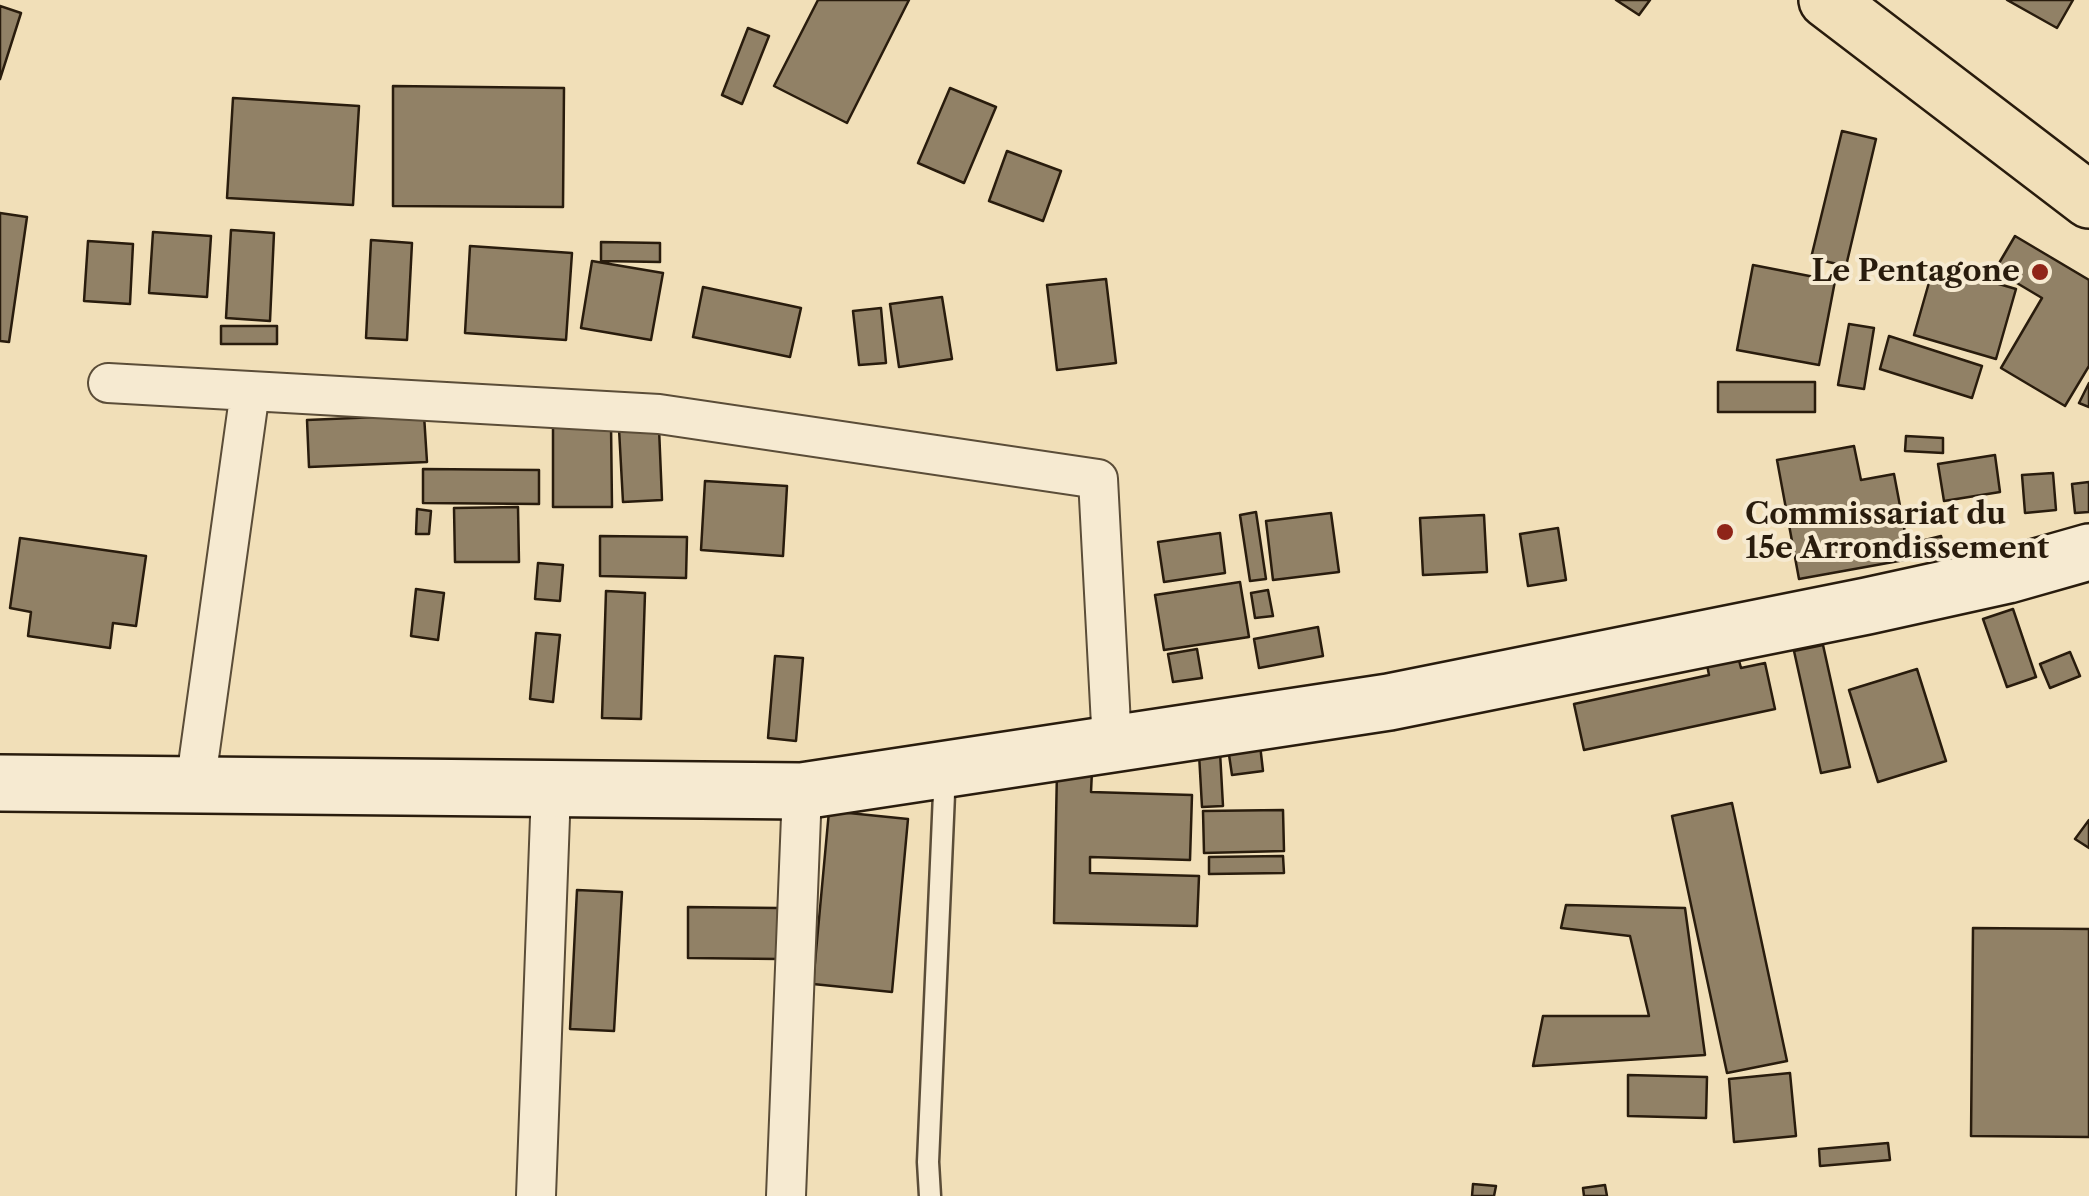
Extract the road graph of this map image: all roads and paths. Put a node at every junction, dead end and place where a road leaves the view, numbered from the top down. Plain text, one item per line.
1 (1827, 0) edge
2 (2089, 200) edge
3 (108, 383) dead end
4 (250, 391) junction
5 (2089, 552) edge
6 (1112, 744) junction
7 (946, 769) junction
8 (0, 783) edge
9 (196, 786) junction
10 (550, 790) junction
11 (802, 791) junction
12 (536, 1196) edge
13 (786, 1196) edge
14 (930, 1196) edge

1 - 2 highway
3 - 4 street
4 - 6 street
4 - 9 street
5 - 6 main road
6 - 7 main road
7 - 11 main road
7 - 14 lane
8 - 9 main road
9 - 10 main road
10 - 11 main road
10 - 12 street
11 - 13 street

